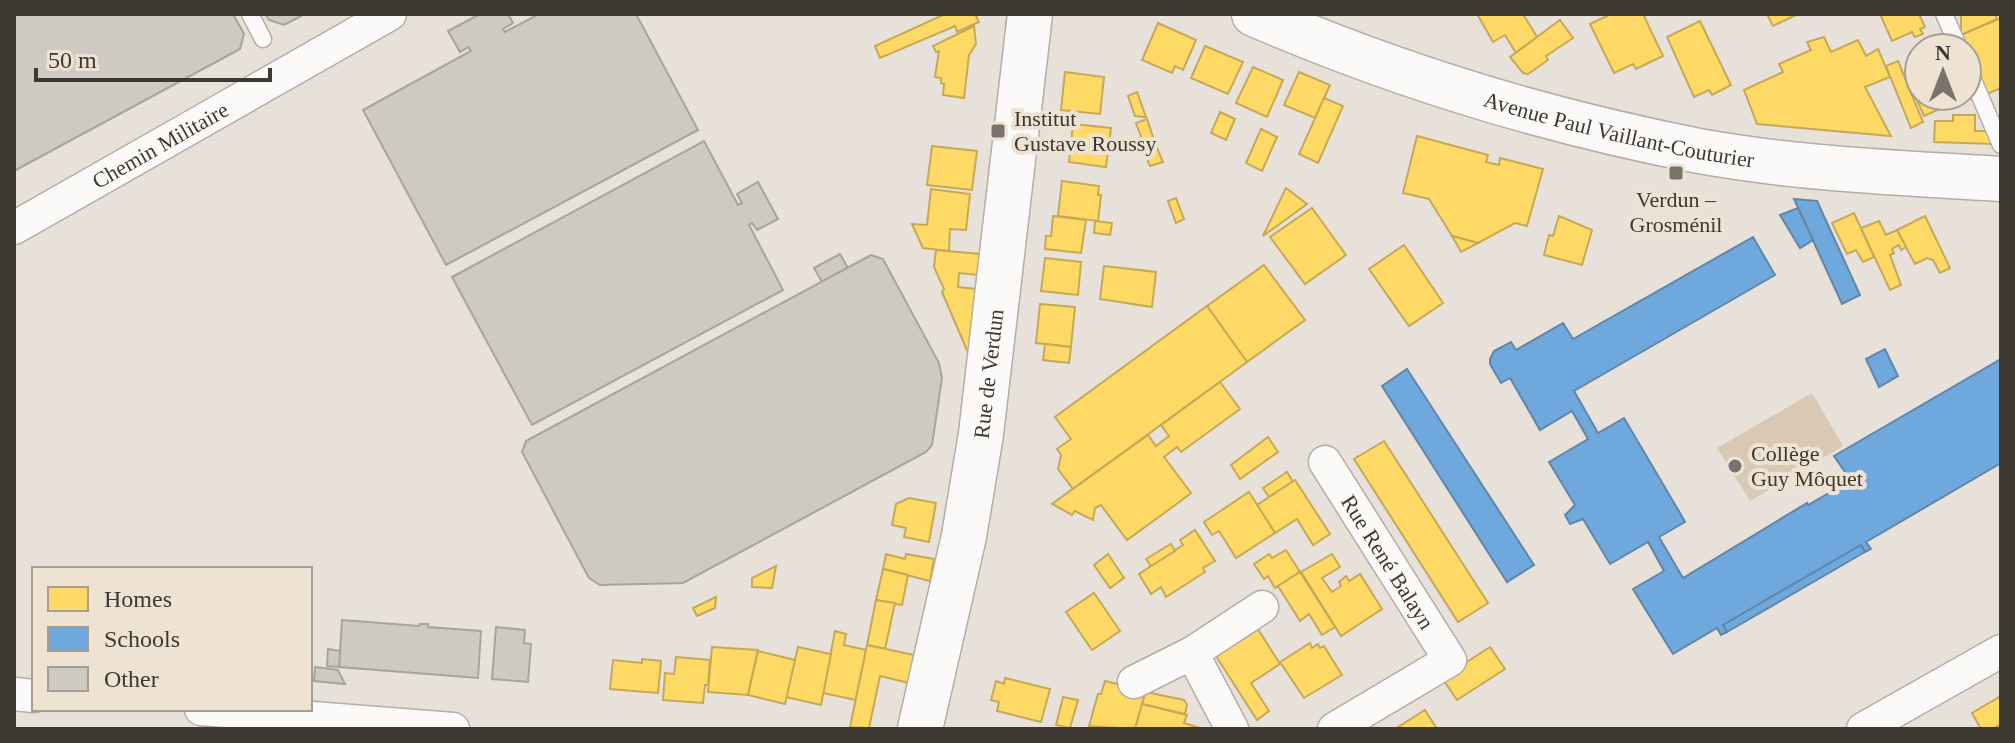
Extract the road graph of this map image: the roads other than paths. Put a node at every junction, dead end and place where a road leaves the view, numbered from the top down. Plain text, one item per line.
1 (250, 14) edge
2 (390, 14) edge
3 (1030, 14) edge
4 (1254, 14) edge
5 (263, 39) dead end
6 (1983, 103) edge
7 (2001, 145) edge
8 (2001, 179) edge
9 (14, 228) edge
10 (1325, 462) dead end
11 (1262, 607) dead end
12 (2001, 651) edge
13 (1192, 653) junction
14 (1134, 682) dead end
15 (226, 711) edge
16 (453, 729) edge
17 (920, 729) edge
18 (1232, 729) edge
19 (1334, 729) edge
20 (1863, 729) edge

1 - 5 lane
2 - 9 street, Chemin Militaire
3 - 17 main road, Rue de Verdun
4 - 8 main road, Avenue Paul Vaillant-Couturier
6 - 7 lane
10 - 19 street, Rue René Balayn
11 - 13 street
12 - 20 street
13 - 14 street
13 - 18 street
15 - 16 street

